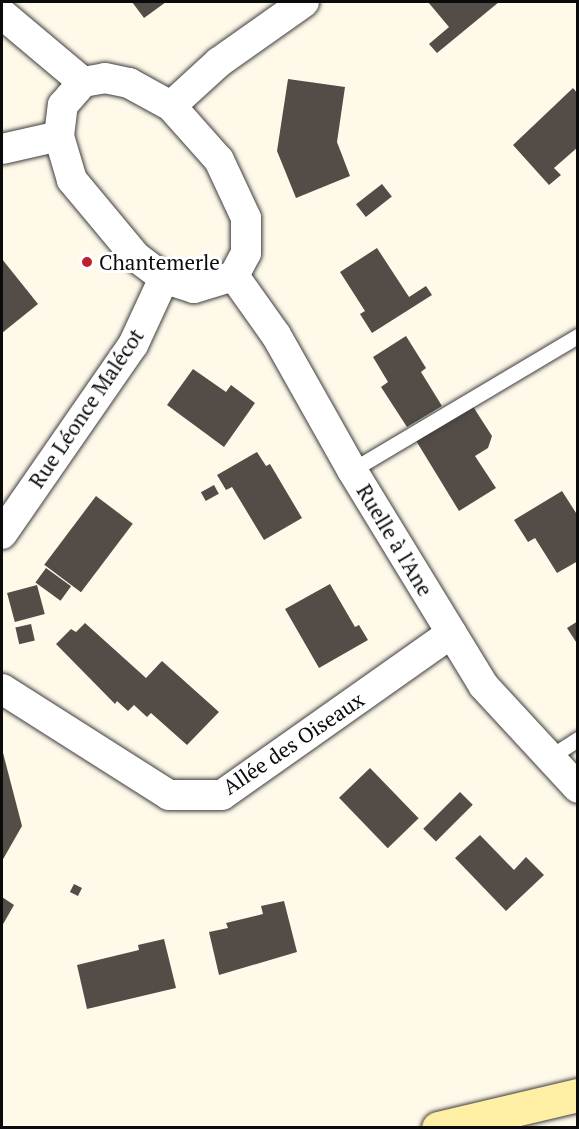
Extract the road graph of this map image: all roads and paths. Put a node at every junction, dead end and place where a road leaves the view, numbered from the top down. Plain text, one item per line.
1 (304, 2) edge
2 (2, 14) edge
3 (83, 82) junction
4 (171, 106) junction
5 (59, 136) junction
6 (2, 149) edge
7 (234, 276) junction
8 (165, 278) junction
9 (578, 336) edge
10 (352, 470) junction
11 (2, 534) edge
12 (452, 633) junction
13 (2, 689) edge
14 (578, 738) edge
15 (547, 759) junction
16 (578, 788) edge
17 (578, 1095) edge
18 (438, 1128) edge

1 - 4 street
2 - 3 street
3 - 4 street
3 - 5 street
4 - 7 street
5 - 6 street
5 - 8 street
7 - 8 street
7 - 10 street, Ruelle à l'Ane
8 - 11 street, Rue Léonce Malécot
9 - 10 lane
10 - 12 street, Ruelle à l'Ane
12 - 13 street, Allée des Oiseaux
12 - 15 street, Ruelle à l'Ane
14 - 15 lane
15 - 16 street, Ruelle à l'Ane
17 - 18 street

